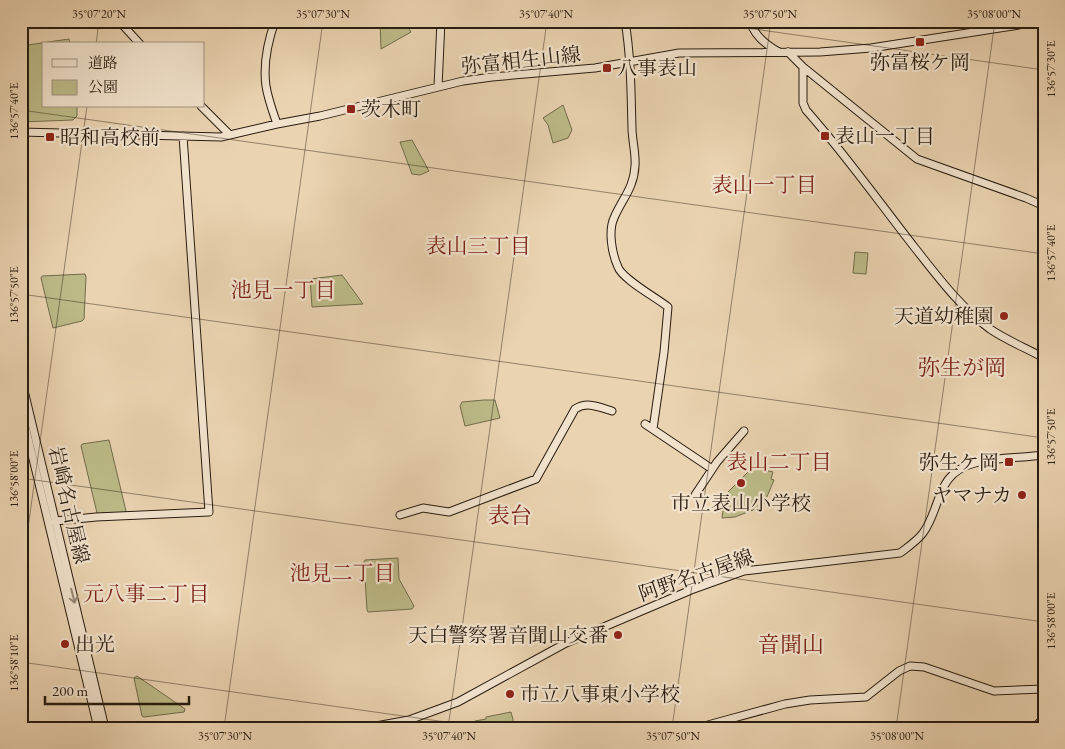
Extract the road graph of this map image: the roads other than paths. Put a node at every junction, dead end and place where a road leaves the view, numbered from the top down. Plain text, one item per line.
1 (119, 21) edge
2 (275, 21) edge
3 (441, 21) edge
4 (625, 21) edge
5 (750, 21) edge
6 (1027, 21) edge
7 (138, 42) edge
8 (779, 52) junction
9 (788, 52) junction
10 (630, 63) junction
11 (803, 67) junction
12 (438, 87) junction
13 (204, 108) edge
14 (277, 124) junction
15 (21, 132) edge
16 (183, 136) junction
17 (230, 136) junction
18 (1044, 206) edge
19 (1044, 358) edge
20 (21, 378) edge
21 (21, 409) edge
22 (612, 411) dead end
23 (645, 424) dead end
24 (652, 429) junction
25 (744, 431) dead end
26 (1044, 455) edge
27 (712, 469) junction
28 (695, 495) dead end
29 (400, 515) dead end
30 (55, 521) junction
31 (1044, 688) edge
32 (1044, 718) edge
33 (98, 728) edge
34 (105, 728) edge
35 (365, 728) edge
36 (697, 728) edge
37 (1034, 728) edge

1 - 7 street
2 - 14 street
3 - 12 street
4 - 10 street
5 - 8 street
6 - 9 street, 弥富相生山線
8 - 9 street, 弥富相生山線
8 - 10 street, 弥富相生山線
9 - 11 street
10 - 12 street, 弥富相生山線
10 - 24 street
11 - 18 street
11 - 19 street
12 - 14 street, 弥富相生山線
13 - 17 street
14 - 17 street, 弥富相生山線
15 - 16 street, 弥富相生山線
16 - 17 street, 弥富相生山線
16 - 30 street
20 - 30 street, 岩崎名古屋線
21 - 33 street, 岩崎名古屋線
22 - 29 street
23 - 24 street
24 - 27 street
25 - 27 street
26 - 35 street, 阿野名古屋線
27 - 28 street
30 -> 34 street, 岩崎名古屋線
31 - 36 street
32 - 37 street

